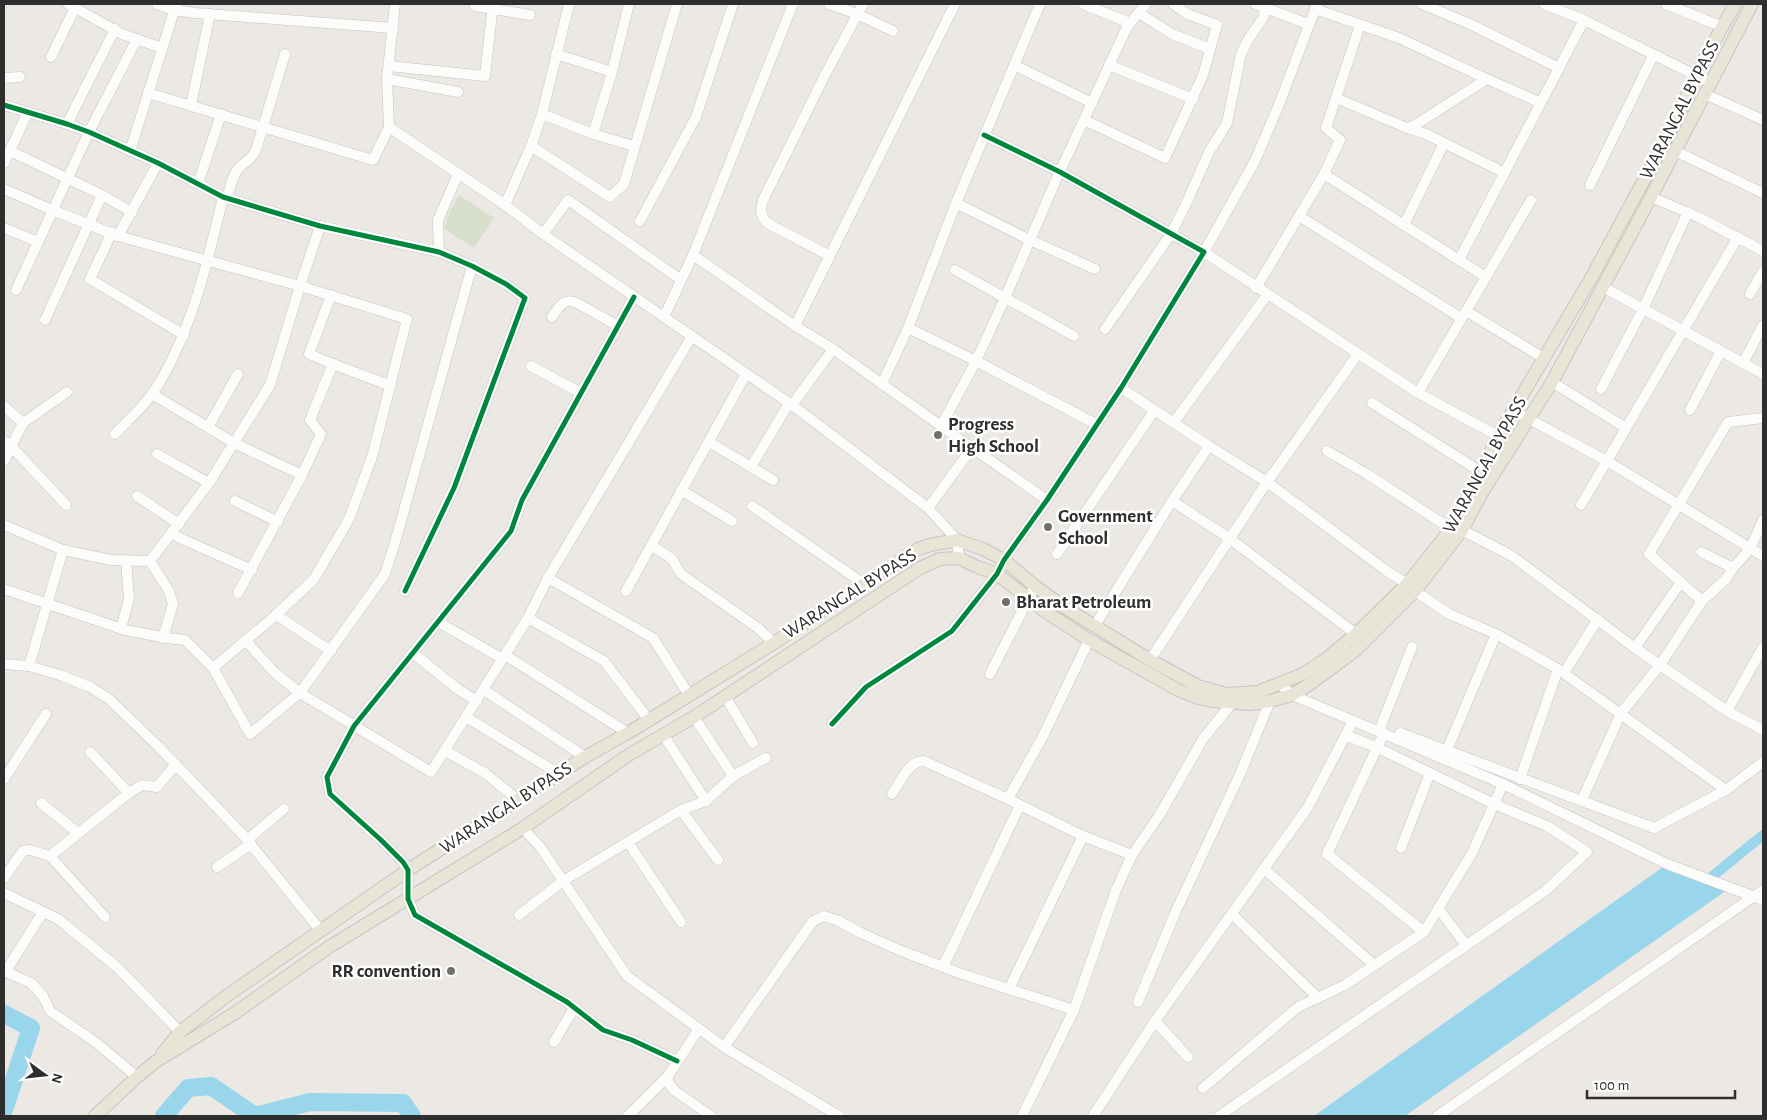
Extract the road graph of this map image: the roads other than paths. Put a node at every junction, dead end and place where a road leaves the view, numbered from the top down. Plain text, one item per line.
1 (157, 4) edge
2 (395, 4) edge
3 (475, 4) edge
4 (569, 4) edge
5 (629, 4) edge
6 (677, 4) edge
7 (733, 4) edge
8 (793, 4) edge
9 (829, 4) edge
10 (863, 4) edge
11 (955, 4) edge
12 (1040, 4) edge
13 (1083, 4) edge
14 (1146, 4) edge
15 (1173, 4) edge
16 (1255, 4) edge
17 (1422, 4) edge
18 (1544, 4) edge
19 (1666, 4) edge
20 (1735, 4) edge
21 (1752, 4) edge
22 (72, 6) edge
23 (493, 6) edge
24 (1316, 6) edge
25 (175, 7) edge
26 (1266, 8) junction
27 (1139, 13) junction
28 (210, 14) junction
29 (857, 14) junction
30 (530, 15) dead end
31 (1584, 20) junction
32 (1130, 23) junction
33 (1308, 24) junction
34 (1360, 25) junction
35 (1723, 27) junction
36 (393, 28) junction
37 (114, 30) junction
38 (893, 31) dead end
39 (136, 39) junction
40 (162, 48) junction
41 (1210, 49) junction
42 (286, 54) dead end
43 (556, 54) junction
44 (1653, 56) junction
45 (51, 57) dead end
46 (1014, 65) junction
47 (389, 66) junction
48 (1109, 66) junction
49 (1559, 68) junction
50 (612, 72) junction
51 (1696, 76) junction
52 (20, 77) dead end
53 (4, 78) edge
54 (1487, 79) junction
55 (387, 80) junction
56 (1708, 88) junction
57 (458, 92) dead end
58 (148, 93) junction
59 (1193, 98) junction
60 (1336, 98) junction
61 (1092, 103) junction
62 (1541, 103) junction
63 (4, 105) edge
64 (191, 105) junction
65 (28, 112) junction
66 (221, 114) junction
67 (542, 114) junction
68 (1084, 120) junction
69 (1763, 120) edge
70 (67, 124) junction
71 (263, 127) junction
72 (389, 127) junction
73 (1407, 128) junction
74 (89, 132) junction
75 (593, 134) junction
76 (984, 135) junction
77 (1444, 143) junction
78 (531, 146) junction
79 (634, 146) junction
80 (10, 151) junction
81 (130, 151) junction
82 (1675, 151) junction
83 (4, 163) edge
84 (158, 163) junction
85 (1060, 172) junction
86 (1505, 173) junction
87 (458, 174) junction
88 (1324, 174) junction
89 (67, 179) junction
90 (198, 184) junction
91 (1590, 186) dead end
92 (4, 189) edge
93 (1763, 192) edge
94 (102, 195) junction
95 (1651, 197) junction
96 (225, 198) junction
97 (1531, 200) dead end
98 (956, 203) junction
99 (505, 204) junction
100 (52, 210) junction
101 (132, 212) junction
102 (1688, 212) junction
103 (1299, 216) junction
104 (640, 221) dead end
105 (89, 223) junction
106 (1404, 225) junction
107 (320, 226) junction
108 (4, 228) edge
109 (115, 234) junction
110 (543, 234) junction
111 (1171, 234) junction
112 (1738, 237) junction
113 (1030, 240) junction
114 (38, 242) junction
115 (1763, 251) edge
116 (439, 252) junction
117 (1204, 252) junction
118 (693, 255) junction
119 (830, 256) junction
120 (1458, 260) junction
121 (208, 261) junction
122 (472, 266) junction
123 (1095, 269) dead end
124 (955, 270) dead end
125 (1763, 271) edge
126 (1486, 277) junction
127 (681, 280) junction
128 (300, 286) junction
129 (1256, 288) junction
130 (1603, 288) junction
131 (16, 290) dead end
132 (1750, 294) dead end
133 (331, 295) junction
134 (1267, 295) junction
135 (634, 297) junction
136 (1005, 298) junction
137 (1643, 309) junction
138 (1464, 315) junction
139 (552, 317) dead end
140 (664, 317) junction
141 (45, 320) dead end
142 (1763, 325) edge
143 (618, 326) junction
144 (795, 326) junction
145 (908, 328) junction
146 (1105, 329) dead end
147 (1684, 330) junction
148 (184, 335) junction
149 (692, 336) junction
150 (1074, 336) dead end
151 (833, 349) junction
152 (1721, 351) junction
153 (1358, 354) junction
154 (1545, 358) junction
155 (976, 361) junction
156 (1744, 363) junction
157 (333, 364) junction
158 (531, 366) dead end
159 (238, 374) dead end
160 (746, 374) junction
161 (1763, 374) edge
162 (1552, 382) junction
163 (882, 384) junction
164 (391, 386) junction
165 (1121, 388) junction
166 (1601, 389) dead end
167 (66, 392) dead end
168 (581, 393) junction
169 (1418, 393) junction
170 (152, 394) junction
171 (1372, 403) dead end
172 (791, 404) junction
173 (4, 406) edge
174 (1690, 410) dead end
175 (1154, 411) junction
176 (1514, 411) junction
177 (1763, 418) edge
178 (1528, 420) junction
179 (1174, 422) junction
180 (23, 423) junction
181 (1096, 424) junction
182 (941, 426) junction
183 (208, 427) junction
184 (1626, 428) junction
185 (115, 434) dead end
186 (1498, 436) junction
187 (709, 442) junction
188 (7, 443) edge
189 (234, 443) junction
190 (1209, 446) junction
191 (972, 448) junction
192 (1327, 451) dead end
193 (157, 454) dead end
194 (4, 461) edge
195 (1607, 461) junction
196 (751, 467) junction
197 (1482, 472) junction
198 (302, 474) junction
199 (773, 480) dead end
200 (1267, 482) junction
201 (209, 483) junction
202 (681, 490) junction
203 (137, 496) dead end
204 (1047, 500) junction
205 (235, 501) dead end
206 (1172, 501) junction
207 (1678, 504) junction
208 (66, 505) dead end
209 (1581, 505) dead end
210 (752, 506) dead end
211 (928, 508) junction
212 (1763, 520) edge
213 (732, 521) dead end
214 (278, 522) junction
215 (179, 524) junction
216 (4, 525) edge
217 (1457, 529) junction
218 (171, 534) junction
219 (1230, 538) junction
220 (957, 540) junction
221 (652, 545) junction
222 (1750, 549) junction
223 (63, 550) junction
224 (1701, 552) dead end
225 (1057, 554) dead end
226 (1763, 556) edge
227 (959, 558) junction
228 (126, 560) junction
229 (1004, 560) junction
230 (150, 561) junction
231 (1733, 568) junction
232 (252, 570) junction
233 (997, 574) junction
234 (548, 578) junction
235 (1681, 582) junction
236 (864, 584) junction
237 (1035, 586) junction
238 (1411, 588) junction
239 (4, 589) edge
240 (405, 591) dead end
241 (626, 591) dead end
242 (238, 593) dead end
243 (1028, 599) junction
244 (1702, 601) junction
245 (47, 602) junction
246 (276, 615) junction
247 (528, 618) junction
248 (1598, 619) junction
249 (438, 622) junction
250 (1095, 626) junction
251 (121, 628) junction
252 (1356, 634) junction
253 (1496, 634) junction
254 (164, 638) junction
255 (1089, 640) junction
256 (246, 641) junction
257 (774, 643) junction
258 (1412, 646) dead end
259 (1763, 647) edge
260 (1635, 648) junction
261 (331, 651) junction
262 (413, 653) junction
263 (504, 657) junction
264 (1150, 660) junction
265 (4, 664) edge
266 (1660, 665) junction
267 (29, 666) junction
268 (213, 668) junction
269 (1561, 671) junction
270 (990, 674) dead end
271 (1306, 679) junction
272 (1280, 684) junction
273 (484, 690) junction
274 (300, 693) junction
275 (1292, 694) junction
276 (689, 695) junction
277 (725, 696) junction
278 (477, 701) junction
279 (1270, 701) junction
280 (1232, 703) junction
281 (1727, 711) junction
282 (1621, 713) junction
283 (46, 714) dead end
284 (466, 717) junction
285 (694, 718) junction
286 (649, 720) junction
287 (1352, 721) junction
288 (832, 724) dead end
289 (354, 726) junction
290 (1382, 729) junction
291 (1763, 730) edge
292 (628, 733) junction
293 (1345, 735) junction
294 (664, 736) junction
295 (753, 742) dead end
296 (1378, 748) junction
297 (1447, 750) junction
298 (445, 751) junction
299 (90, 752) dead end
300 (585, 757) junction
301 (766, 758) dead end
302 (1763, 762) edge
303 (176, 764) junction
304 (1430, 773) junction
305 (559, 774) junction
306 (733, 776) junction
307 (4, 779) edge
308 (1520, 779) junction
309 (1503, 784) junction
310 (1726, 790) junction
311 (129, 793) junction
312 (892, 794) dead end
313 (1008, 799) junction
314 (518, 800) junction
315 (1582, 800) junction
316 (706, 801) junction
317 (41, 803) dead end
318 (1494, 804) junction
319 (1020, 805) junction
320 (284, 809) dead end
321 (681, 810) junction
322 (523, 828) junction
323 (78, 833) junction
324 (1083, 836) junction
325 (249, 842) junction
326 (628, 842) junction
327 (1401, 848) dead end
328 (1132, 855) junction
329 (50, 856) junction
330 (718, 860) dead end
331 (403, 862) junction
332 (217, 867) dead end
333 (1264, 869) junction
334 (4, 878) edge
335 (563, 881) junction
336 (1763, 890) edge
337 (4, 893) edge
338 (1759, 898) edge
339 (408, 899) junction
340 (1438, 908) junction
341 (42, 912) junction
342 (1232, 914) junction
343 (519, 915) dead end
344 (105, 916) dead end
345 (681, 922) dead end
346 (321, 931) junction
347 (1424, 932) junction
348 (1466, 945) junction
349 (1373, 964) junction
350 (943, 967) junction
351 (5, 971) edge
352 (1009, 989) junction
353 (1318, 998) junction
354 (1138, 1002) dead end
355 (574, 1008) junction
356 (1074, 1010) junction
357 (1155, 1021) junction
358 (698, 1030) junction
359 (180, 1032) junction
360 (554, 1042) dead end
361 (724, 1047) junction
362 (1188, 1057) dead end
363 (677, 1061) junction
364 (155, 1062) junction
365 (668, 1076) junction
366 (137, 1077) junction
367 (1203, 1088) dead end
368 (96, 1116) edge
369 (628, 1116) edge
370 (711, 1116) edge
371 (839, 1116) edge
372 (1022, 1116) edge
373 (1093, 1116) edge
374 (1219, 1116) edge
375 (1437, 1116) edge

1 - 25 street
2 - 36 street
3 - 23 street
4 - 43 street
5 - 50 street
6 - 79 street
7 - 104 street
8 - 118 street
9 - 29 street
10 - 29 street
11 - 119 street
12 - 46 street
13 - 32 street
14 - 27 street
15 - 41 street
16 - 26 street
17 - 49 street
18 - 31 street
19 - 35 street
20 - 35 main road, WARANGAL BYPASS
21 - 56 main road
22 - 37 street
22 - 45 street
23 - 30 street
23 - 47 street
24 - 33 street
24 - 34 street
25 - 28 street
25 - 40 street
26 - 33 street
26 - 111 street
27 - 32 street
27 - 41 street
28 - 36 street
28 - 64 street
29 - 38 street
29 - 119 street
31 - 44 street
31 - 49 street
32 - 48 street
33 - 117 street
34 - 54 street
34 - 60 street
35 - 51 main road, WARANGAL BYPASS
36 - 47 street
37 - 39 street
37 - 70 street
39 - 40 street
39 - 74 street
40 - 58 street
41 - 59 street
42 - 71 street
43 - 50 street
43 - 67 street
44 - 51 street
44 - 91 street
46 - 61 street
46 - 76 street
47 - 55 street
48 - 59 street
48 - 61 street
49 - 62 street
50 - 75 street
51 - 56 street
51 - 154 main road, WARANGAL BYPASS
52 - 53 street
54 - 62 street
54 - 73 street
55 - 57 street
55 - 72 street
56 - 69 street
56 - 82 main road
58 - 64 street
58 - 81 street
59 - 68 street
60 - 73 street
60 - 88 street
61 - 68 street
62 - 86 street
63 - 65 street
64 - 66 street
65 - 70 street
65 - 80 street
66 - 71 street
66 - 90 street
67 - 75 street
67 - 78 street
68 - 85 street
70 - 74 street
71 - 72 street
71 - 96 street
72 - 87 street
73 - 77 street
74 - 81 street
74 - 89 street
75 - 79 street
76 - 85 street
76 - 98 street
77 - 86 street
77 - 106 street
78 - 79 street
78 - 99 street
80 - 83 street
80 - 89 street
81 - 84 street
82 - 93 street
82 - 95 main road
84 - 90 street
84 - 101 street
85 - 111 street
85 - 113 street
86 - 120 street
87 - 99 street
87 - 116 street
88 - 103 street
88 - 106 street
89 - 94 street
89 - 100 street
90 - 96 street
92 - 100 street
94 - 101 street
94 - 105 street
95 - 102 street
95 - 130 main road
96 - 107 street
96 - 121 street
97 - 126 street
98 - 113 street
98 - 145 street
99 - 110 street
100 - 105 street
100 - 114 street
101 - 109 street
102 - 112 street
102 - 137 street
103 - 129 street
103 - 138 street
105 - 109 street
105 - 141 street
106 - 120 street
107 - 116 street
107 - 128 street
108 - 114 street
109 - 121 street
109 - 148 street
110 - 127 street
110 - 135 street
111 - 117 street
111 - 146 street
112 - 115 street
112 - 147 street
113 - 123 street
113 - 136 street
114 - 131 street
116 - 122 street
117 - 129 street
117 - 165 street
118 - 127 street
118 - 144 street
119 - 144 street
120 - 126 street
121 - 128 street
121 - 148 street
122 - 240 street
122 - 261 street
124 - 136 street
125 - 132 street
126 - 138 street
127 - 140 street
128 - 133 street
128 - 189 street
129 - 134 street
130 - 137 street
130 - 162 main road
133 - 157 street
133 - 164 street
134 - 153 street
134 - 179 street
135 - 140 street
135 - 143 street
136 - 150 street
136 - 155 street
137 - 147 street
137 - 166 street
138 - 154 street
138 - 169 street
139 - 143 street
140 - 149 street
142 - 156 street
143 - 168 street
144 - 151 street
145 - 155 street
145 - 163 street
147 - 152 street
147 - 184 street
148 - 170 street
149 - 160 street
149 - 234 street
151 - 163 street
151 - 172 street
152 - 156 street
152 - 174 street
153 - 169 street
153 - 200 street
154 - 176 main road, WARANGAL BYPASS
155 - 181 street
155 - 182 street
156 - 161 street
157 - 164 street
157 - 198 street
158 - 168 street
159 - 183 street
160 - 172 street
160 - 187 street
162 - 178 main road
162 - 184 street
163 - 182 street
164 - 246 street
165 - 175 street
165 - 181 street
167 - 180 street
168 - 249 street
169 - 186 street
170 - 183 street
170 - 185 street
171 - 197 street
172 - 196 street
172 - 211 street
173 - 180 street
175 - 179 street
175 - 225 street
176 - 178 street
176 - 186 main road, WARANGAL BYPASS
177 - 207 street
178 - 195 street
178 - 217 main road
179 - 190 street
180 - 188 street
181 - 204 street
182 - 191 street
183 - 189 street
184 - 195 street
186 - 197 main road, WARANGAL BYPASS
187 - 196 street
187 - 202 street
188 - 194 street
188 - 208 street
189 - 198 street
189 - 201 street
190 - 200 street
190 - 206 street
191 - 204 street
191 - 211 street
192 - 217 street
193 - 201 street
195 - 207 street
195 - 209 street
196 - 199 street
197 - 217 main road, WARANGAL BYPASS
198 - 214 street
200 - 219 street
200 - 238 street
201 - 215 street
202 - 213 street
202 - 221 street
203 - 215 street
204 - 229 street
205 - 214 street
206 - 219 street
206 - 250 street
207 - 222 street
207 - 235 street
210 - 236 street
211 - 220 street
212 - 222 street
214 - 232 street
215 - 218 street
216 - 223 street
217 - 238 main road, WARANGAL BYPASS
217 - 248 street
218 - 230 street
218 - 232 street
219 - 252 street
219 - 264 street
220 - 227 street
220 - 229 main road, WARANGAL BYPASS
220 - 236 main road, WARANGAL BYPASS
221 - 241 street
221 - 257 street
222 - 226 street
222 - 231 street
223 - 228 street
223 - 245 street
224 - 231 street
227 - 233 main road
227 - 277 main road
228 - 230 street
228 - 251 street
229 - 233 street
229 - 237 main road, WARANGAL BYPASS
230 - 254 street
231 - 244 street
232 - 242 street
233 - 243 main road
233 - 288 street
234 - 247 street
234 - 276 street
235 - 244 street
235 - 260 street
236 - 257 main road, WARANGAL BYPASS
237 - 243 street
237 - 250 main road, WARANGAL BYPASS
238 - 252 main road, WARANGAL BYPASS
238 - 253 street
238 - 271 main road
239 - 245 street
243 - 255 main road
243 - 270 street
244 - 266 street
245 - 251 street
245 - 267 street
246 - 256 street
246 - 261 street
247 - 263 street
247 - 286 street
248 - 260 street
248 - 269 street
249 - 262 street
249 - 263 street
250 - 264 main road, WARANGAL BYPASS
251 - 254 street
252 - 271 main road, WARANGAL BYPASS
253 - 269 street
253 - 297 street
254 - 268 street
255 - 280 main road
255 - 313 street
256 - 268 street
256 - 274 street
257 - 276 main road, WARANGAL BYPASS
258 - 290 street
259 - 281 street
260 - 266 street
261 - 274 street
262 - 278 street
262 - 289 street
263 - 273 street
263 - 292 street
264 - 272 main road, WARANGAL BYPASS
265 - 267 street
266 - 281 street
266 - 282 street
267 - 303 street
268 - 274 street
269 - 282 street
269 - 308 street
271 - 272 main road, WARANGAL BYPASS
271 - 275 main road
271 - 290 street
272 - 275 street
273 - 278 street
273 - 300 street
274 - 289 street
275 - 279 main road
275 - 287 street
276 - 286 main road, WARANGAL BYPASS
277 - 285 main road
277 - 295 street
278 - 284 street
279 - 280 main road
279 - 354 street
280 - 328 street
281 - 291 street
282 - 310 street
282 - 315 street
283 - 307 street
284 - 298 street
284 - 305 street
285 - 294 main road
285 - 306 street
286 - 292 main road, WARANGAL BYPASS
287 - 290 street
287 - 293 street
289 - 298 street
289 - 331 street
290 - 296 street
290 - 297 street
290 - 309 street
292 - 300 main road, WARANGAL BYPASS
293 - 296 street
293 - 333 street
294 - 316 street
294 - 322 main road
296 - 304 street
296 - 347 street
297 - 308 street
298 - 314 street
299 - 311 street
300 - 305 main road, WARANGAL BYPASS
301 - 306 street
302 - 310 street
303 - 311 street
303 - 325 street
304 - 318 street
304 - 327 street
305 - 314 main road, WARANGAL BYPASS
306 - 316 street
308 - 315 street
309 - 318 street
309 - 338 street
310 - 315 street
311 - 323 street
312 - 313 street
313 - 319 street
314 - 331 main road, WARANGAL BYPASS
316 - 321 street
317 - 323 street
318 - 340 street
318 - 348 street
319 - 324 street
319 - 350 street
320 - 325 street
321 - 326 street
321 - 330 street
322 - 335 street
322 - 339 main road
323 - 329 street
324 - 328 street
324 - 352 street
325 - 332 street
325 - 346 street
326 - 335 street
326 - 345 street
328 - 356 street
329 - 334 street
329 - 344 street
331 - 339 street
331 - 346 main road, WARANGAL BYPASS
333 - 342 street
333 - 349 street
335 - 343 street
335 - 358 street
336 - 338 street
337 - 341 street
338 - 375 street
339 - 355 street
339 - 364 main road
340 - 347 street
340 - 348 street
341 - 351 street
341 - 359 street
342 - 353 street
342 - 357 street
346 - 359 main road, WARANGAL BYPASS
347 - 349 street
348 - 374 street
349 - 353 street
350 - 352 street
350 - 361 street
351 - 366 street
352 - 356 street
353 - 367 street
355 - 360 street
355 - 363 street
356 - 372 street
357 - 362 street
357 - 373 street
358 - 361 street
358 - 363 street
359 - 364 main road, WARANGAL BYPASS
361 - 371 street
363 - 365 street
364 - 366 main road
365 - 369 street
365 - 370 street
366 - 368 main road

